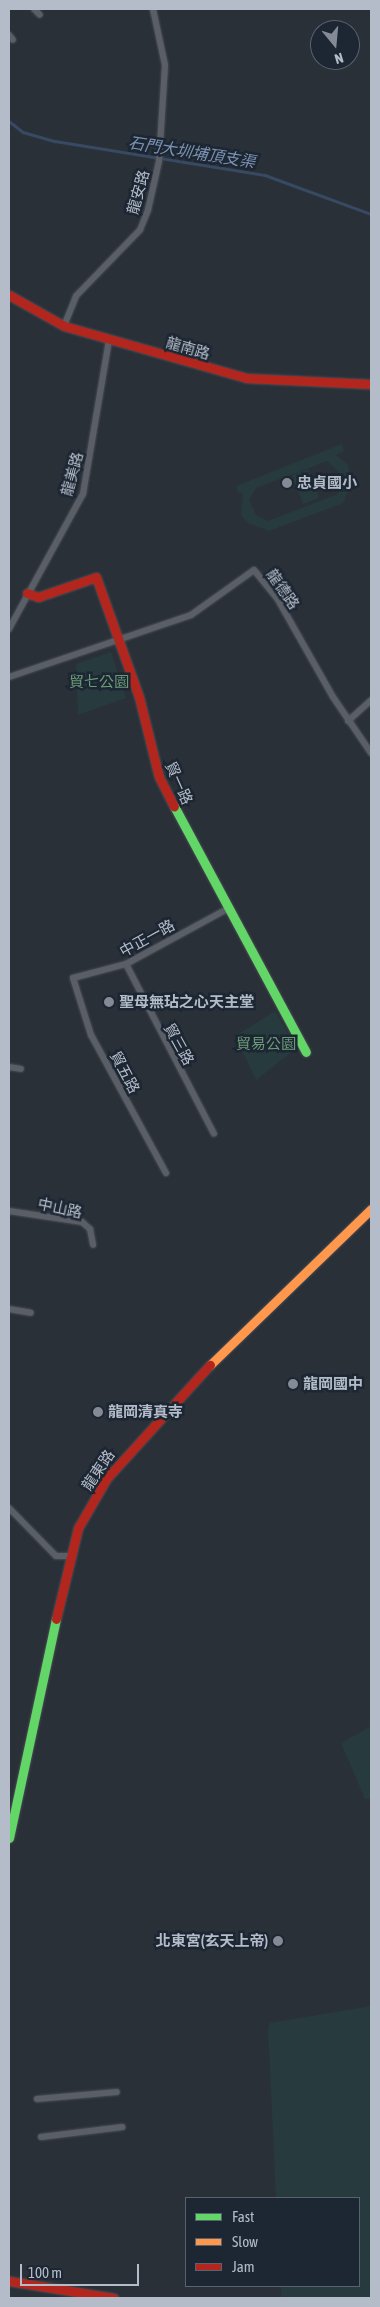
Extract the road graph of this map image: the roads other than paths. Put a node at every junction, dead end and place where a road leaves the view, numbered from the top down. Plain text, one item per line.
1 (34, 9) edge
2 (153, 9) edge
3 (40, 15) dead end
4 (9, 295) edge
5 (64, 326) junction
6 (109, 340) junction
7 (371, 384) edge
8 (27, 593) junction
9 (9, 629) edge
10 (120, 642) junction
11 (9, 677) edge
12 (371, 700) edge
13 (348, 721) junction
14 (371, 753) edge
15 (229, 908) junction
16 (126, 964) junction
17 (73, 978) joint
18 (306, 1052) dead end
19 (9, 1068) edge
20 (21, 1069) dead end
21 (214, 1134) dead end
22 (166, 1173) dead end
23 (371, 1209) edge
24 (9, 1211) edge
25 (93, 1245) dead end
26 (9, 1309) edge
27 (31, 1313) dead end
28 (9, 1508) edge
29 (69, 1556) junction
30 (9, 1838) edge
31 (117, 2092) dead end
32 (37, 2099) dead end
33 (122, 2128) dead end
34 (40, 2137) dead end
35 (9, 2281) edge
36 (114, 2298) edge

1 - 3 street
2 - 5 street, 龍安路
4 - 5 street, 龍南路
5 - 6 street, 龍南路
6 - 7 street, 龍南路
6 - 8 street, 龍美路
8 - 9 street, 龍美路
8 - 10 street, 貿一路
10 - 11 street
10 - 13 street, 龍德路
10 - 15 street, 貿一路
12 - 13 street
13 - 14 street, 龍德路
15 - 16 street, 中正一路
15 - 18 street, 貿一路
16 - 17 street, 中正一路
16 - 21 street, 貿三路
17 - 22 street, 貿五路
19 - 20 street
23 - 29 street, 龍東路
24 - 25 street, 中山路
26 - 27 street
28 - 29 street
29 - 30 street, 龍東路
31 - 32 street
33 - 34 street
35 - 36 street

